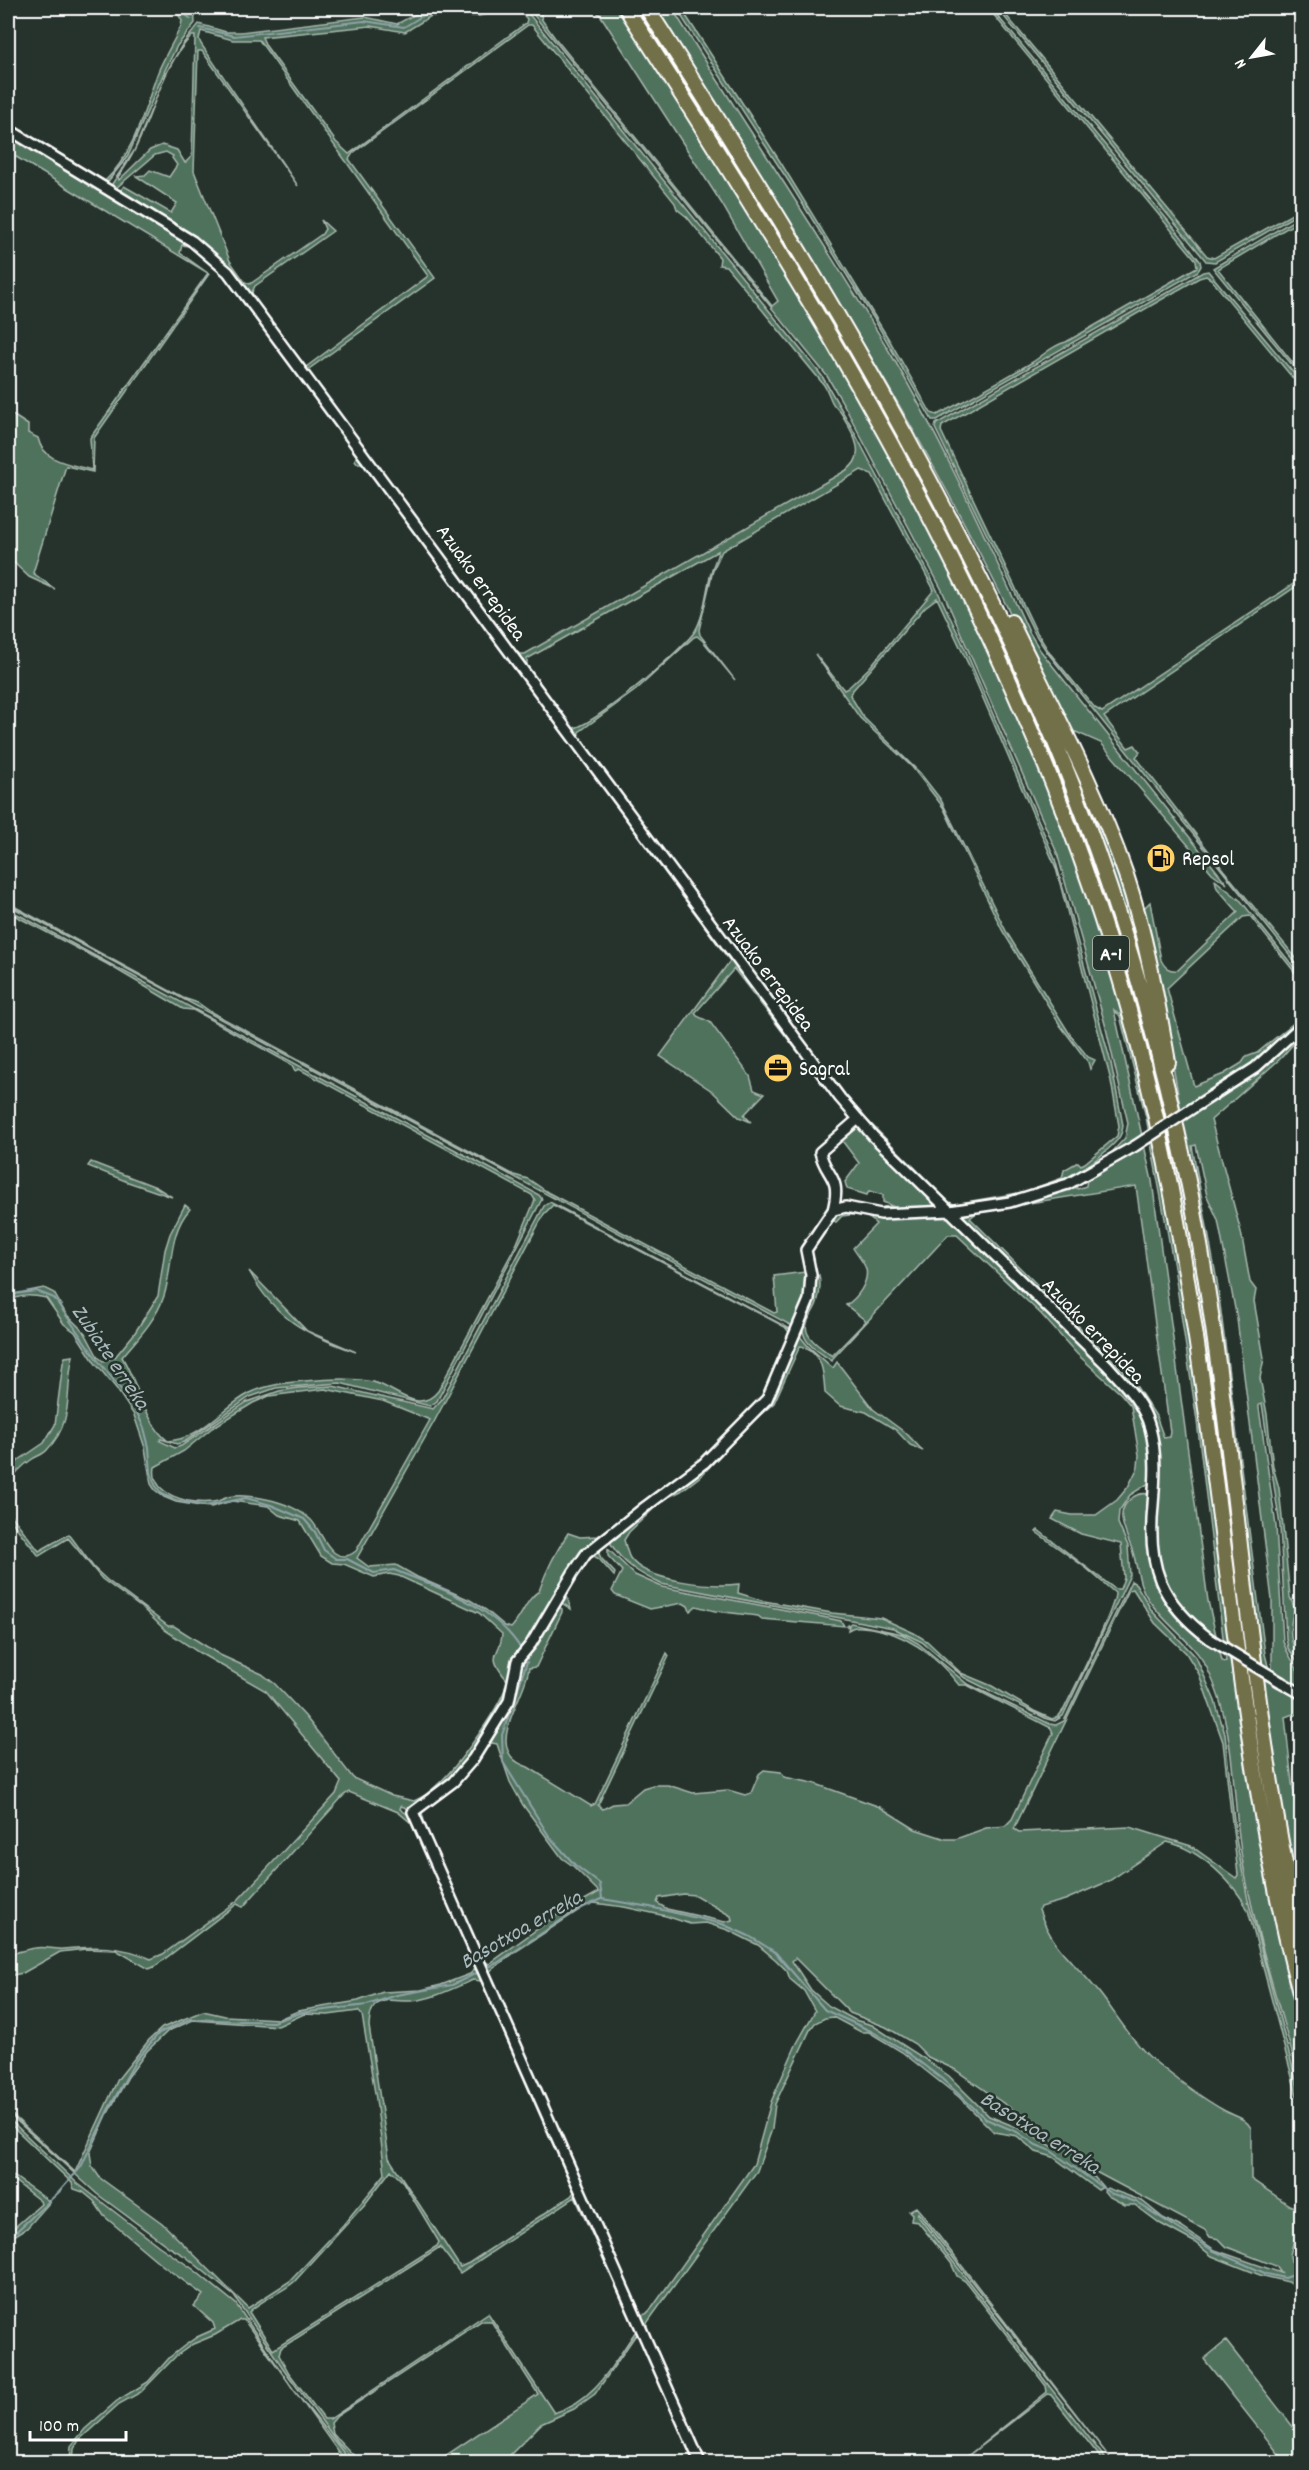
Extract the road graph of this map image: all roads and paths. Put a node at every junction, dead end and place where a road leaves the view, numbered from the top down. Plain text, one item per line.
1 (626, 8) edge
2 (647, 8) edge
3 (8, 129) edge
4 (882, 393) junction
5 (1302, 1025) edge
6 (1171, 1106) junction
7 (858, 1119) junction
8 (832, 1210) junction
9 (950, 1211) junction
10 (1302, 1694) edge
11 (1302, 1943) edge
12 (1302, 2001) edge
13 (700, 2463) edge

1 - 12 highway, A-1
2 - 4 highway, A-1
3 - 7 street, Azuako errepidea
4 - 6 highway, A-1
4 - 6 highway
5 - 9 street, bridge
6 - 11 highway, A-1
7 - 8 street
7 - 9 street, Azuako errepidea
8 - 9 street
8 - 13 street
9 - 10 street, Azuako errepidea, bridge

